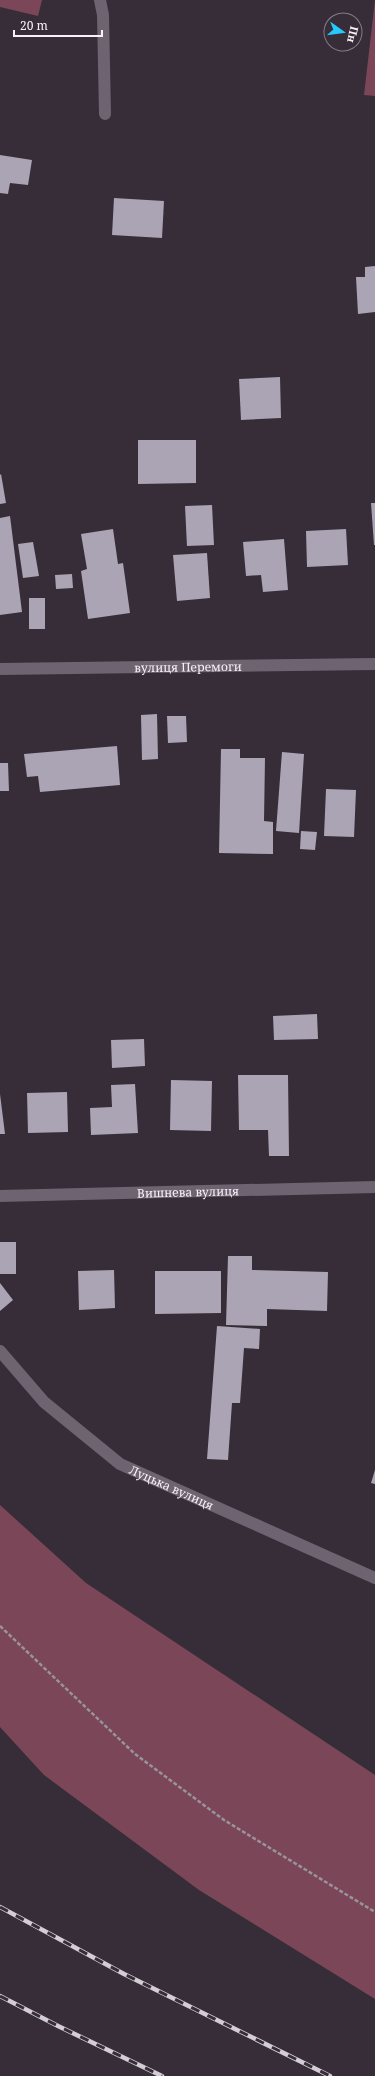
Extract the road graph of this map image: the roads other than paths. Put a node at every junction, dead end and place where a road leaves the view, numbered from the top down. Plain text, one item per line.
1 (100, 0) edge
2 (105, 114) dead end
3 (375, 664) edge
4 (0, 669) edge
5 (375, 1187) edge
6 (0, 1196) edge
7 (0, 1351) edge
8 (375, 1578) edge

1 - 2 street
3 - 4 street, вулиця Перемоги
5 - 6 street, Вишнева вулиця
7 - 8 street, Луцька вулиця

